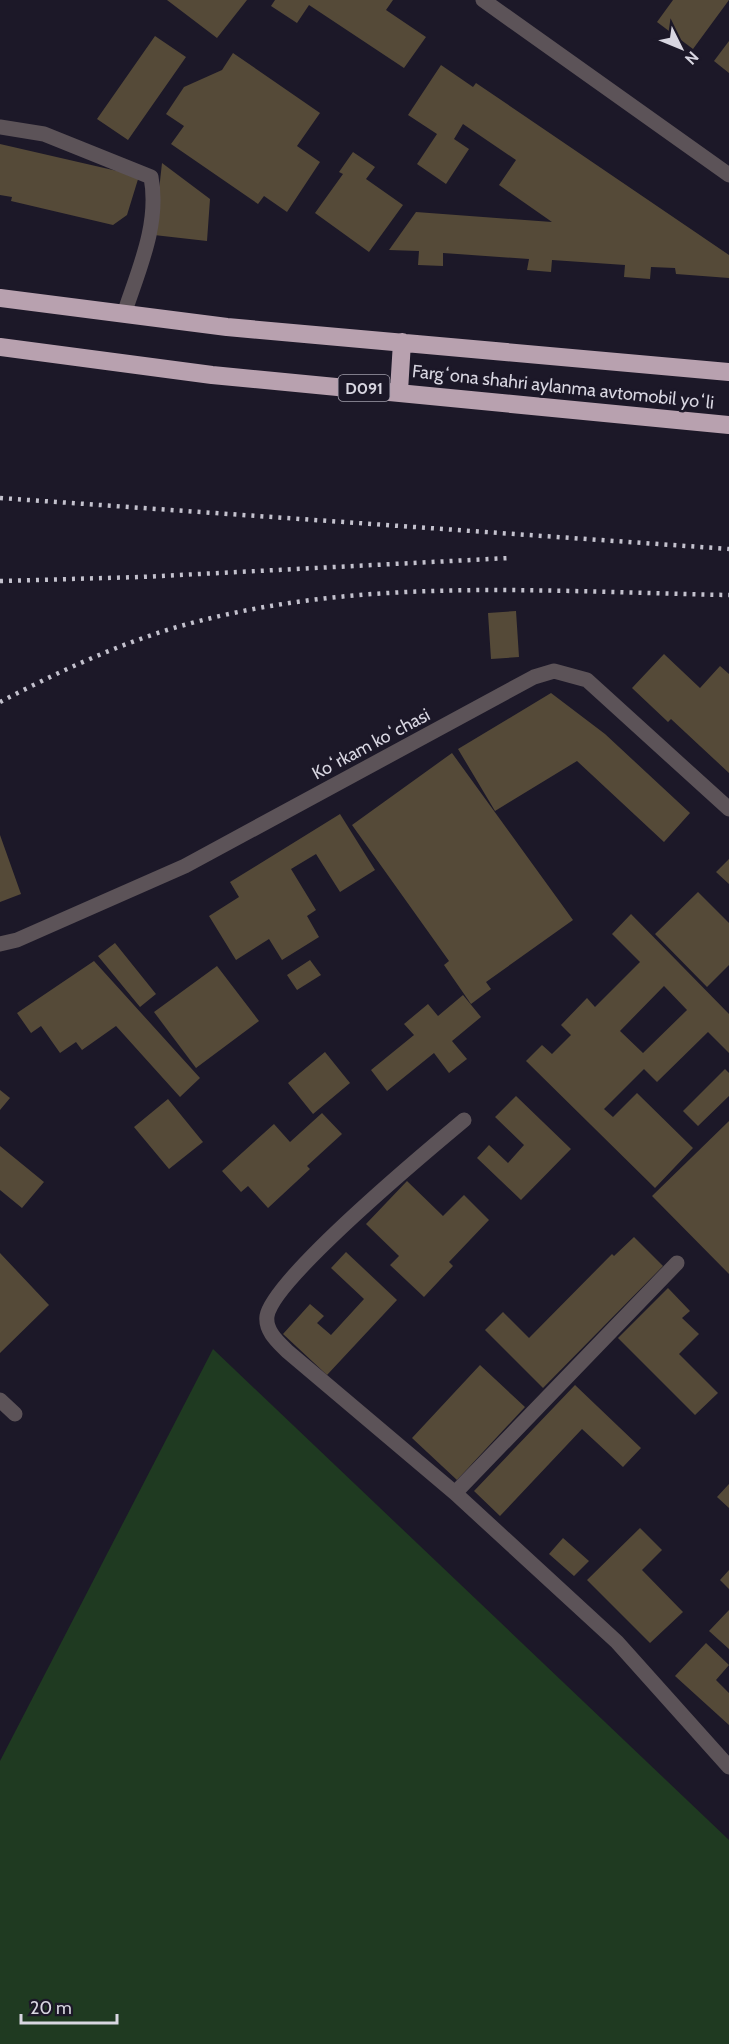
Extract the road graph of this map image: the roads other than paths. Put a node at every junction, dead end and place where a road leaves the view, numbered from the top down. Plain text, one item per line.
1 (483, 0) edge
2 (0, 127) edge
3 (729, 175) edge
4 (0, 298) edge
5 (124, 314) junction
6 (402, 342) junction
7 (0, 347) edge
8 (729, 372) edge
9 (399, 391) junction
10 (729, 425) edge
11 (729, 809) edge
12 (0, 944) edge
13 (464, 1120) dead end
14 (677, 1263) dead end
15 (0, 1400) edge
16 (15, 1414) dead end
17 (455, 1493) junction
18 (729, 1767) edge

1 - 3 street
2 - 5 street
4 - 5 highway, Fargʻona shahri aylanma avtomobil yoʻli
5 - 6 highway, Fargʻona shahri aylanma avtomobil yoʻli
6 - 8 highway, Fargʻona shahri aylanma avtomobil yoʻli
6 - 9 highway
7 - 9 highway, Fargʻona shahri aylanma avtomobil yoʻli / D091
9 - 10 highway, Fargʻona shahri aylanma avtomobil yoʻli / D091
11 - 12 street, Koʻrkam koʻchasi
13 - 17 street
14 - 17 street
15 - 16 street
17 - 18 street

